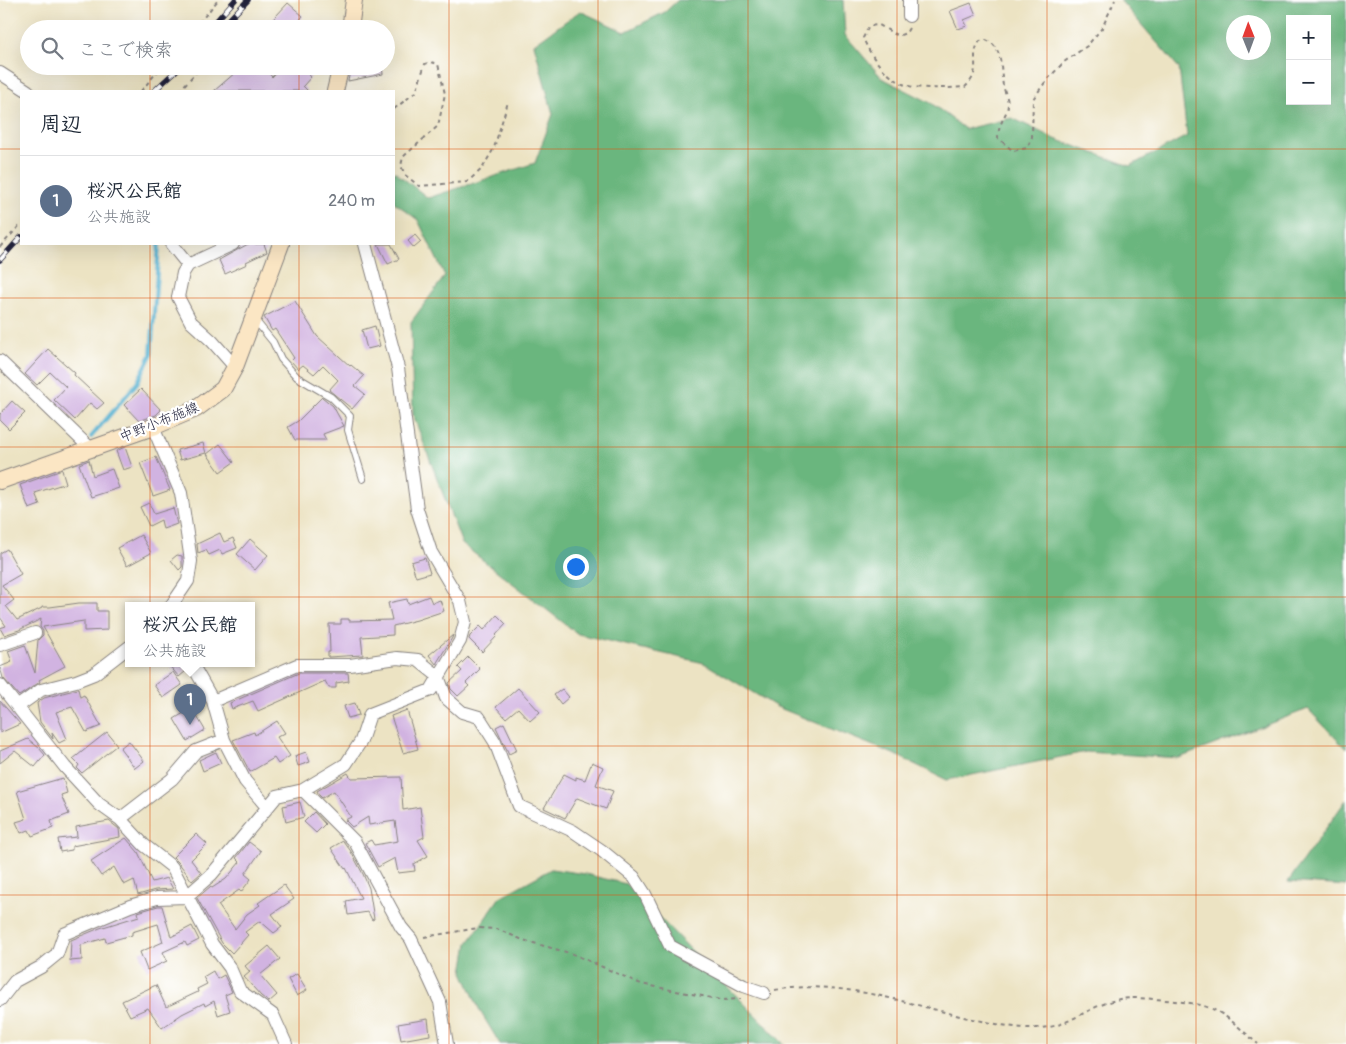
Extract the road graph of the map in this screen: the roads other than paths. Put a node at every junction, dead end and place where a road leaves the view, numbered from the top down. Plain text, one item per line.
1 (354, 0) edge
2 (909, 0) edge
3 (909, 16) road end
4 (351, 20) edge
5 (0, 74) edge
6 (338, 75) edge
7 (26, 90) edge
8 (334, 90) edge
9 (172, 245) edge
10 (231, 245) edge
11 (281, 245) edge
12 (365, 245) edge
13 (188, 265) junction
14 (253, 317) junction
15 (0, 361) edge
16 (235, 367) junction
17 (154, 426) junction
18 (91, 449) junction
19 (363, 479) dead end
20 (0, 481) edge
21 (174, 602) edge
22 (35, 633) dead end
23 (0, 645) edge
24 (125, 650) edge
25 (193, 667) edge
26 (438, 676) junction
27 (0, 685) edge
28 (213, 701) junction
29 (17, 707) junction
30 (224, 740) junction
31 (303, 790) junction
32 (266, 807) junction
33 (120, 819) junction
34 (186, 897) junction
35 (764, 992) road end
36 (0, 1000) edge
37 (286, 1044) edge
38 (447, 1044) edge

1 - 4 main road
2 - 3 street
5 - 7 street
6 - 8 main road
9 - 13 street
10 - 13 street
11 - 14 main road, 中野小布施線
12 - 26 street
13 - 16 street
14 - 16 main road, 中野小布施線
14 - 19 lane
15 - 18 street
16 - 17 main road, 中野小布施線
17 - 18 main road, 中野小布施線
17 - 21 street
18 - 20 main road, 中野小布施線
22 - 23 street
24 - 29 street
25 - 28 street
26 - 28 street
26 - 31 street
26 - 35 street
27 - 29 street
28 - 30 street
29 - 33 street
30 - 32 street
30 - 33 street
31 - 32 street
31 - 38 street
32 - 34 street
33 - 34 street
34 - 36 street
34 - 37 street

